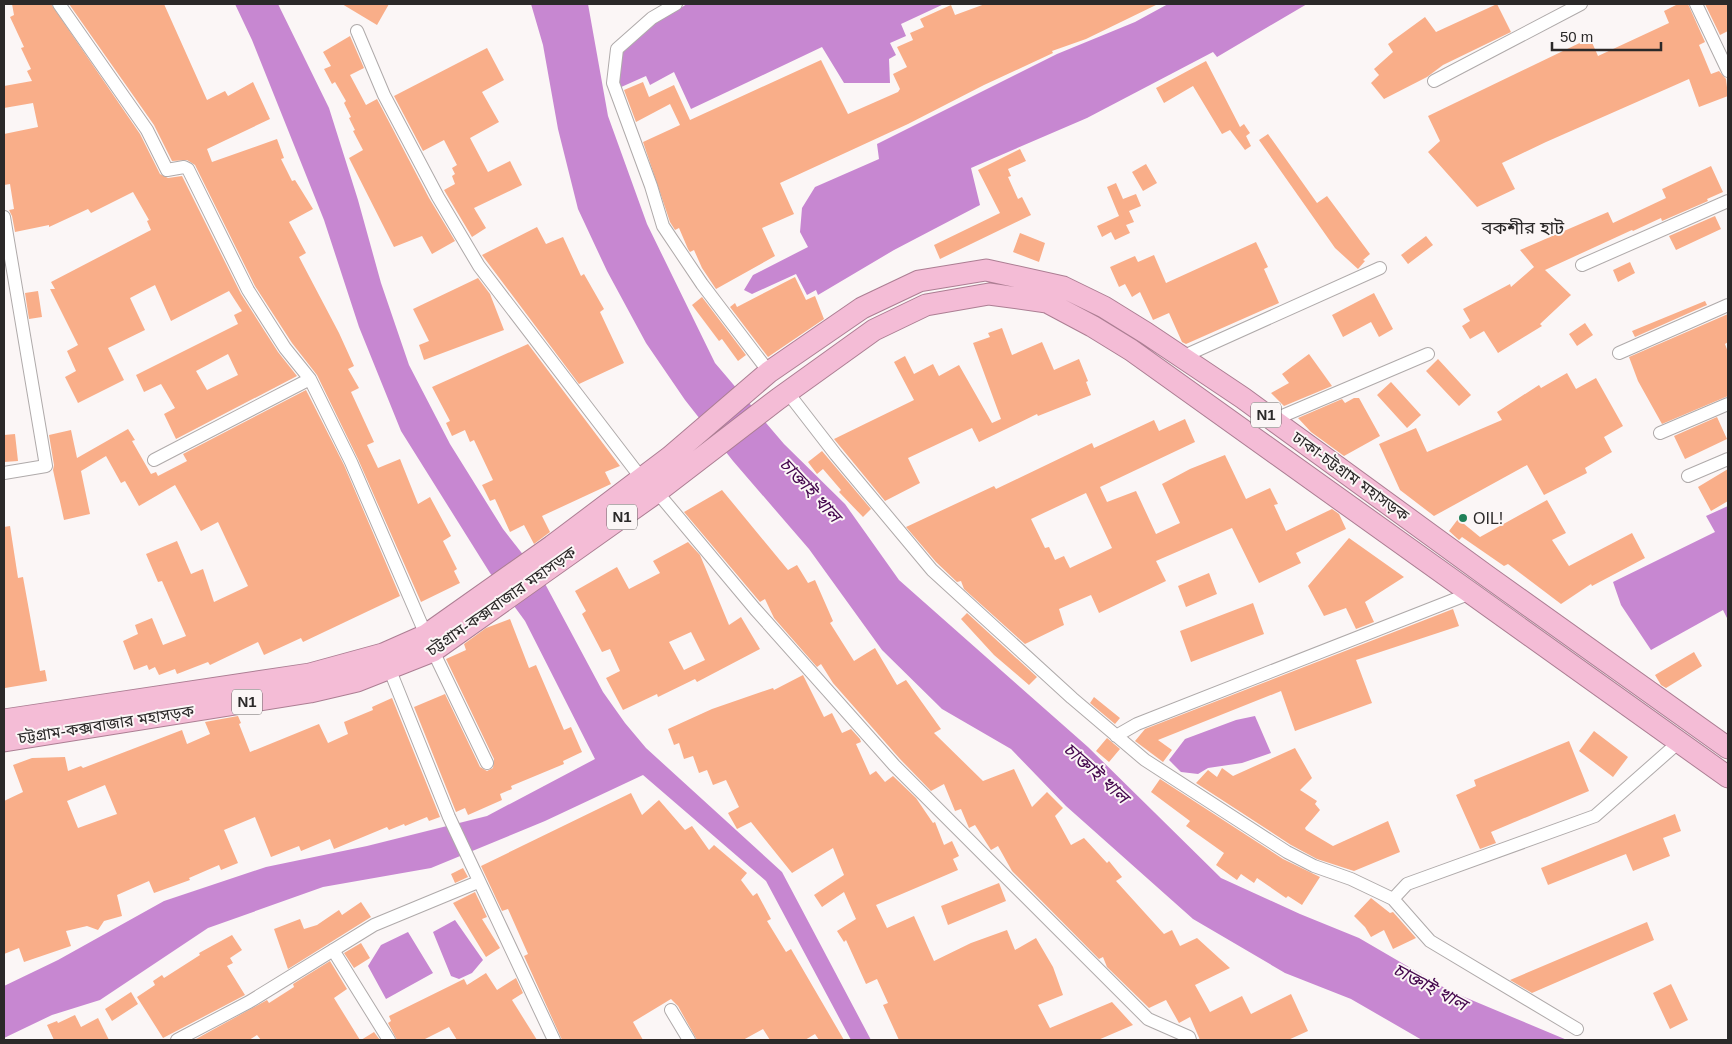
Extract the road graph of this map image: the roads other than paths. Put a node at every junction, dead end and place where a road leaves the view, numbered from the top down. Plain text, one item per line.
1 (59, 4) edge
2 (676, 4) edge
3 (1581, 4) edge
4 (1696, 4) edge
5 (357, 30) dead end
6 (1723, 46) edge
7 (1728, 71) edge
8 (1434, 81) dead end
9 (1728, 200) edge
10 (4, 217) edge
11 (1582, 265) dead end
12 (1380, 268) dead end
13 (1728, 305) edge
14 (1619, 353) dead end
15 (1428, 354) dead end
16 (1182, 357) junction
17 (766, 374) junction
18 (310, 379) junction
19 (783, 396) junction
20 (1244, 398) junction
21 (1728, 404) edge
22 (1227, 419) junction
23 (1273, 420) junction
24 (1660, 433) dead end
25 (1728, 459) edge
26 (154, 460) dead end
27 (676, 465) junction
28 (4, 472) edge
29 (1688, 476) dead end
30 (650, 486) junction
31 (1471, 592) junction
32 (430, 643) junction
33 (389, 668) junction
34 (4, 720) edge
35 (27, 726) junction
36 (1116, 736) junction
37 (4, 741) edge
38 (1678, 742) junction
39 (1728, 748) edge
40 (487, 763) dead end
41 (1728, 777) edge
42 (478, 882) junction
43 (1393, 900) junction
44 (333, 950) junction
45 (671, 1010) dead end
46 (1577, 1029) dead end
47 (177, 1040) edge
48 (389, 1040) edge
49 (554, 1040) edge
50 (689, 1040) edge
51 (1190, 1040) edge

1 - 18 street
2 - 17 street
3 - 8 street
4 - 6 street
5 - 30 street
6 - 7 street
9 - 11 street
10 - 28 street
12 - 16 street
13 - 14 street
15 - 23 street
16 - 17 highway, ঢাকা-চট্টগ্রাম মহাসড়ক / N1
16 - 20 highway, ঢাকা-চট্টগ্রাম মহাসড়ক / N1
17 - 27 highway, চট্টগ্রাম-কক্সবাজার মহাসড়ক / N1
18 - 26 street
18 - 32 street
19 - 22 highway, ঢাকা-চট্টগ্রাম মহাসড়ক / N1
19 - 27 highway, চট্টগ্রাম-কক্সবাজার মহাসড়ক / N1
19 - 36 street
20 - 22 highway
20 - 23 highway, ঢাকা-চট্টগ্রাম মহাসড়ক / N1
21 - 24 street
22 - 31 highway, ঢাকা-চট্টগ্রাম মহাসড়ক / N1
23 - 39 highway, ঢাকা-চট্টগ্রাম মহাসড়ক / N1
25 - 29 street
27 - 30 highway, চট্টগ্রাম-কক্সবাজার মহাসড়ক / N1
30 - 32 highway, চট্টগ্রাম-কক্সবাজার মহাসড়ক / N1
30 - 51 street
31 - 36 street
31 - 38 highway, ঢাকা-চট্টগ্রাম মহাসড়ক / N1
32 - 33 highway, চট্টগ্রাম-কক্সবাজার মহাসড়ক / N1
32 - 35 highway, চট্টগ্রাম-কক্সবাজার মহাসড়ক / N1
32 - 40 street
33 - 35 highway, চট্টগ্রাম-কক্সবাজার মহাসড়ক / N1
33 - 42 street
34 - 35 highway, চট্টগ্রাম-কক্সবাজার মহাসড়ক / N1
35 - 37 highway, চট্টগ্রাম-কক্সবাজার মহাসড়ক / N1
36 - 43 street
38 - 41 highway, ঢাকা-চট্টগ্রাম মহাসড়ক / N1
38 - 43 street
42 - 44 street
42 - 49 street
43 - 46 street
44 - 47 street
44 - 48 street
45 - 50 street

